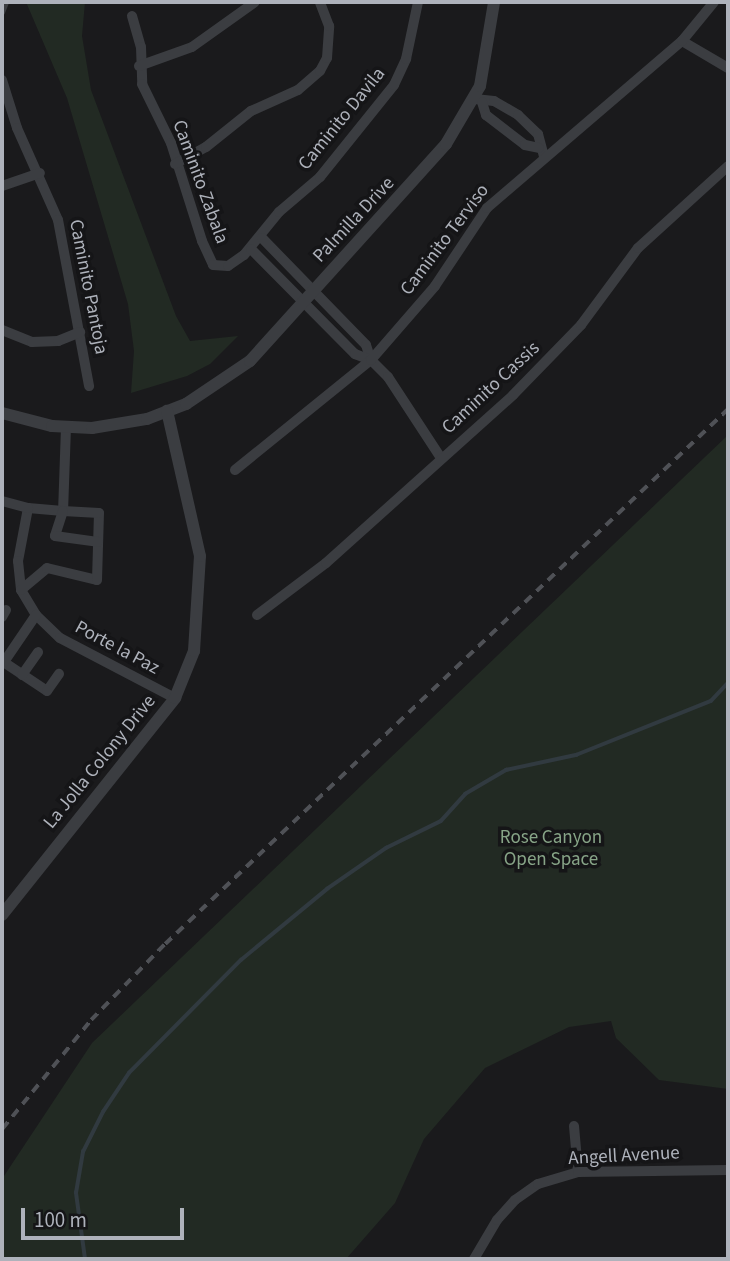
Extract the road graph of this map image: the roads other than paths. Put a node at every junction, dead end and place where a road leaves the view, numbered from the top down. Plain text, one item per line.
1 (6, 2) edge
2 (255, 2) edge
3 (320, 2) edge
4 (418, 2) edge
5 (494, 2) edge
6 (714, 2) edge
7 (2, 12) edge
8 (132, 16) dead end
9 (682, 41) junction
10 (139, 66) junction
11 (728, 68) edge
12 (2, 80) edge
13 (479, 100) junction
14 (505, 107) junction
15 (496, 122) junction
16 (541, 152) junction
17 (175, 164) junction
18 (728, 166) edge
19 (40, 173) junction
20 (2, 186) edge
21 (262, 238) junction
22 (251, 249) junction
23 (228, 266) joint
24 (314, 291) junction
25 (304, 303) junction
26 (2, 330) edge
27 (80, 332) junction
28 (371, 360) junction
29 (89, 386) dead end
30 (167, 411) junction
31 (2, 413) edge
32 (66, 427) junction
33 (441, 458) junction
34 (235, 470) dead end
35 (2, 501) edge
36 (28, 508) junction
37 (63, 511) junction
38 (98, 542) junction
39 (21, 590) junction
40 (36, 615) junction
41 (257, 615) dead end
42 (38, 652) dead end
43 (3, 662) edge
44 (59, 674) dead end
45 (22, 675) junction
46 (175, 698) junction
47 (2, 915) edge
48 (574, 1126) dead end
49 (728, 1170) edge
50 (578, 1172) junction
51 (474, 1259) edge

1 - 7 lane
2 - 10 street
3 - 17 street
4 - 21 street, Caminito Davila
5 - 13 street, Palmilla Drive
6 - 9 street, Caminito Terviso
8 - 10 street, Caminito Zabala
9 - 11 street
9 - 16 street, Caminito Terviso
10 - 17 street, Caminito Zabala
12 - 19 street, Caminito Pantoja
13 - 14 street
13 - 15 street
13 - 24 street, Palmilla Drive
14 - 15 street
14 - 16 street
15 - 16 street
16 - 28 street, Caminito Terviso
17 - 23 street, Caminito Zabala
18 - 33 street, Caminito Cassis
19 - 20 street
19 - 27 street, Caminito Pantoja
21 - 22 street, Caminito Davila
21 - 24 street
22 - 23 street, Caminito Davila
22 - 25 street
24 - 25 street, Palmilla Drive
24 - 28 street
25 - 28 street
25 - 30 street, Palmilla Drive
26 - 27 street
27 - 29 street, Caminito Pantoja
28 - 33 street
28 - 34 street, Caminito Terviso
30 - 32 street, Palmilla Drive
30 - 46 street, La Jolla Colony Drive
31 - 32 street, Palmilla Drive
32 - 37 street
33 - 41 street, Caminito Cassis
35 - 36 street
36 - 37 street
36 - 39 street
37 - 38 street
37 - 38 street
38 - 39 street
39 - 40 street, Porte la Paz
40 - 43 street
40 - 46 street, Porte la Paz
42 - 45 street
43 - 45 street
44 - 45 street
46 - 47 street, La Jolla Colony Drive
48 - 50 street
49 - 50 street, Angell Avenue
50 - 51 street, Angell Avenue

